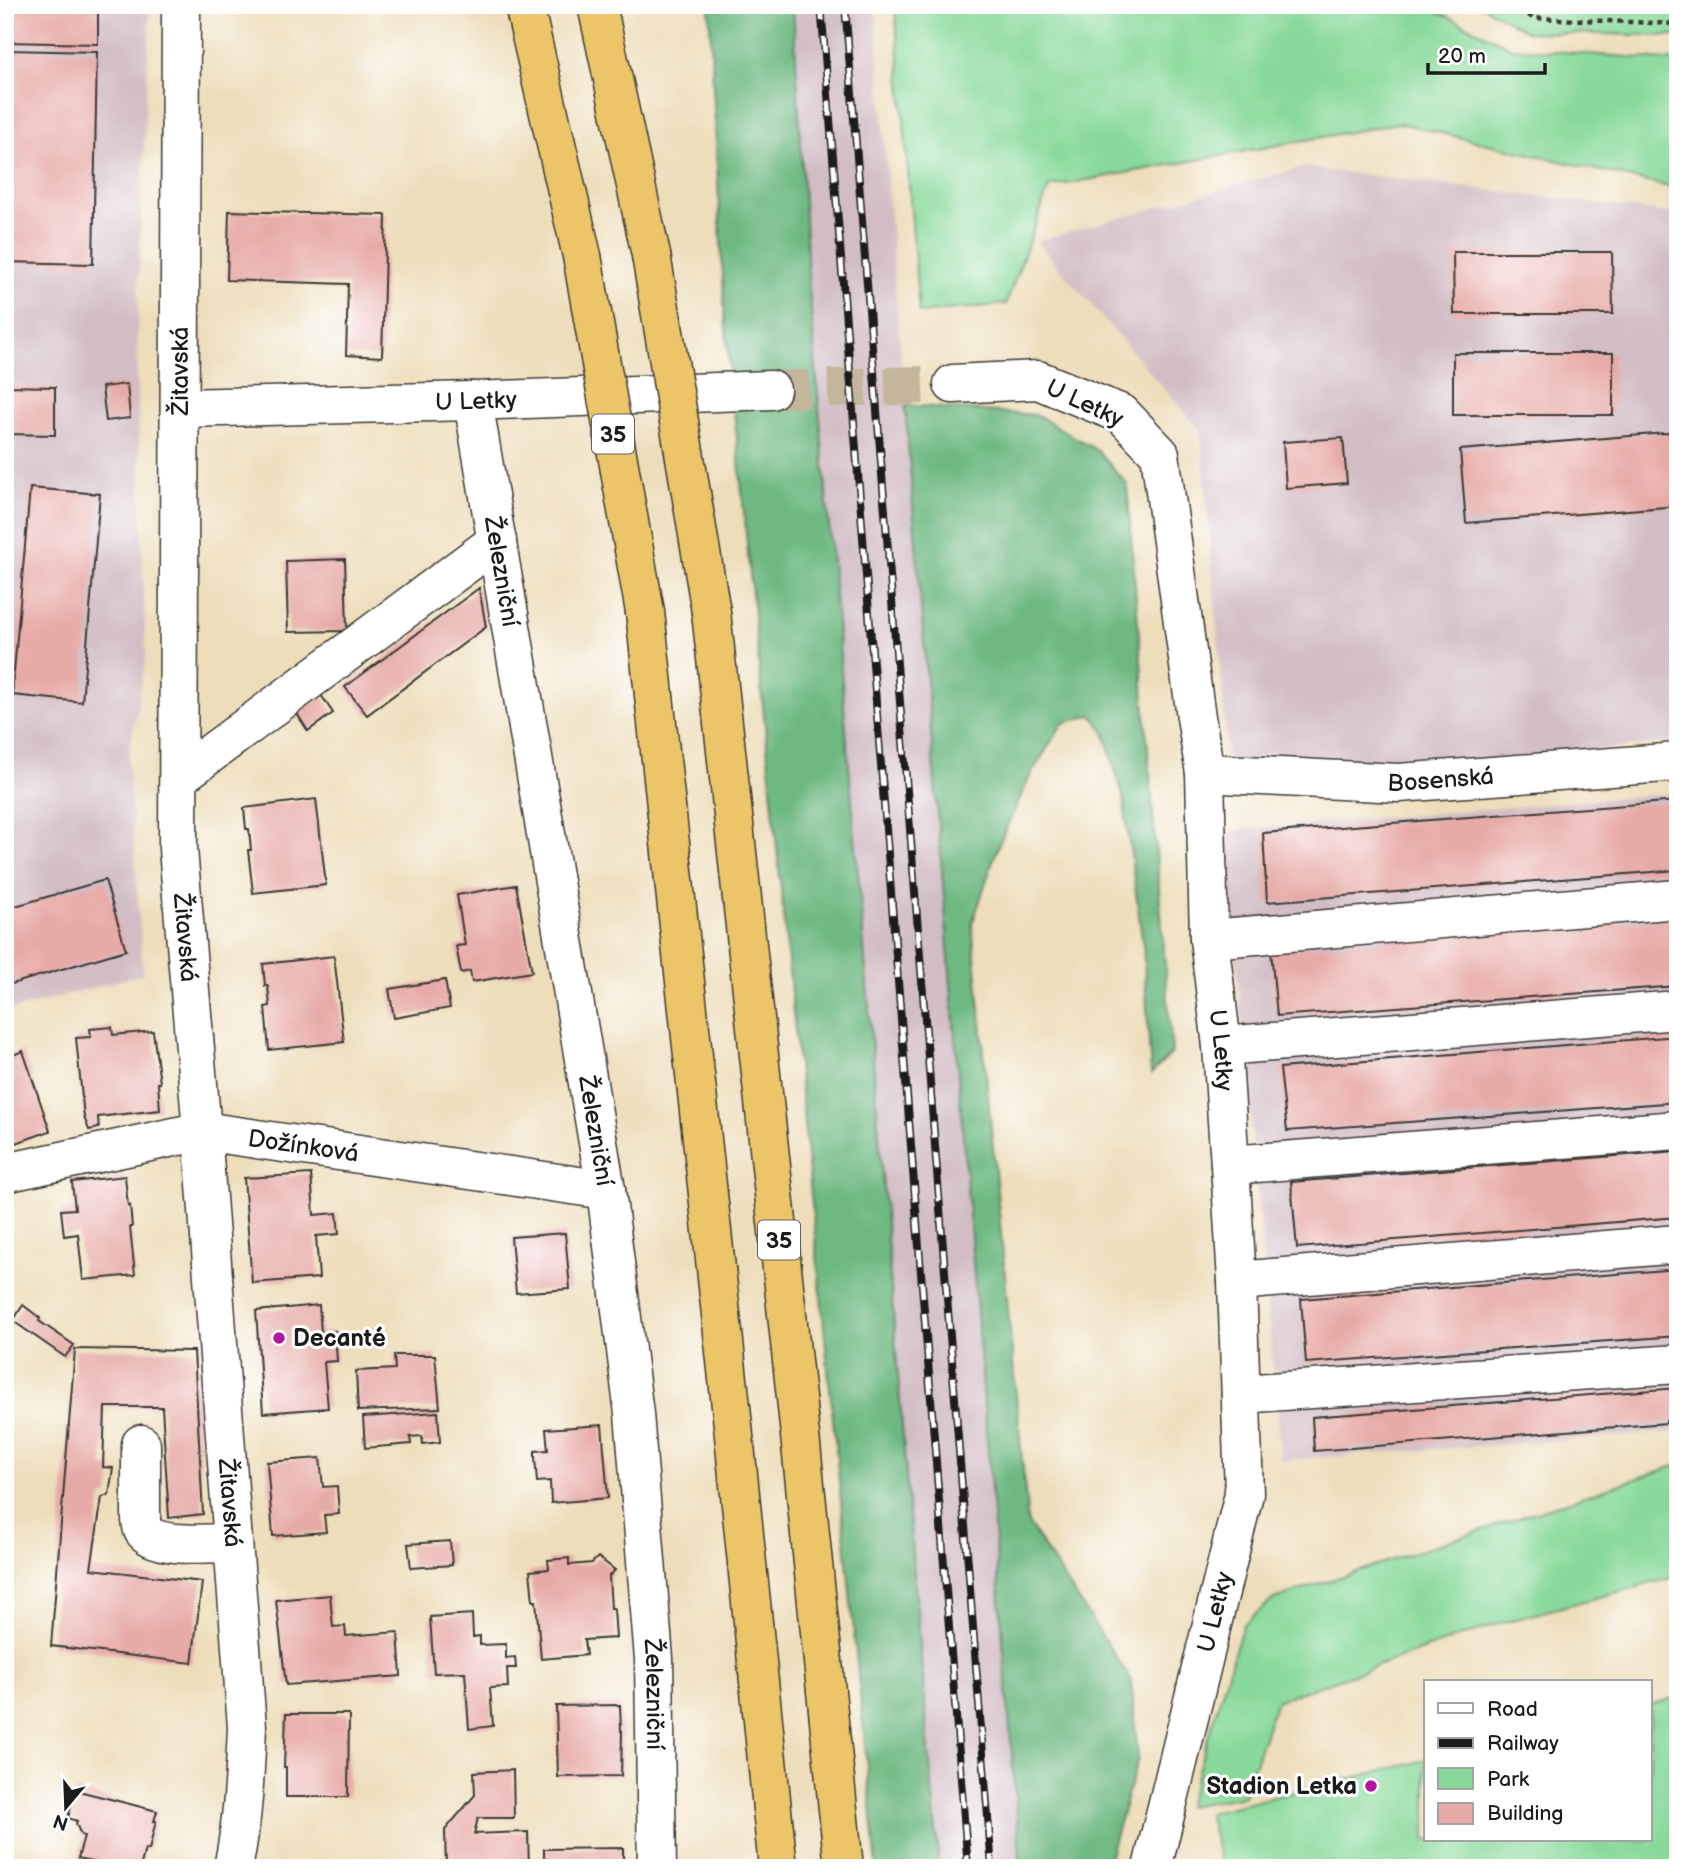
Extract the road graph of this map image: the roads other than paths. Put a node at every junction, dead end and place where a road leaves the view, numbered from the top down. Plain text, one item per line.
1 (181, 5) edge
2 (524, 5) edge
3 (597, 5) edge
4 (953, 384) tunnel mouth
5 (771, 390) tunnel mouth
6 (473, 401) junction
7 (180, 408) junction
8 (497, 541) junction
9 (1678, 762) edge
10 (1205, 773) junction
11 (179, 777) junction
12 (1678, 899) edge
13 (1209, 939) junction
14 (1678, 1010) edge
15 (1222, 1046) junction
16 (1678, 1130) edge
17 (202, 1131) junction
18 (1230, 1165) junction
19 (5, 1173) edge
20 (606, 1190) junction
21 (1678, 1244) edge
22 (1237, 1281) junction
23 (1678, 1364) edge
24 (1241, 1394) junction
25 (141, 1444) dead end
26 (233, 1543) junction
27 (233, 1868) edge
28 (657, 1868) edge
29 (778, 1868) edge
30 (844, 1868) edge
31 (1152, 1868) edge

1 - 7 street, Žitavská
2 - 29 highway, 35, bridge
3 - 30 highway, 35, bridge
4 - 10 street, U Letky
5 - 6 street, U Letky
6 - 7 street, U Letky
6 - 8 street, Železniční
7 - 11 street, Žitavská
8 - 11 street
8 - 20 street, Železniční
9 - 10 street, Bosenská
10 - 13 street, U Letky
11 - 17 street, Žitavská
12 - 13 street
13 - 15 street, U Letky
14 - 15 street
15 - 18 street, U Letky
16 - 18 street
17 - 19 street, Dožínková
17 - 20 street, Dožínková
17 - 26 street, Žitavská
18 - 22 street, U Letky
20 - 28 street, Železniční
21 - 22 street
22 - 24 street, U Letky
23 - 24 street
24 - 31 street, U Letky
25 - 26 street
26 - 27 street, Žitavská

